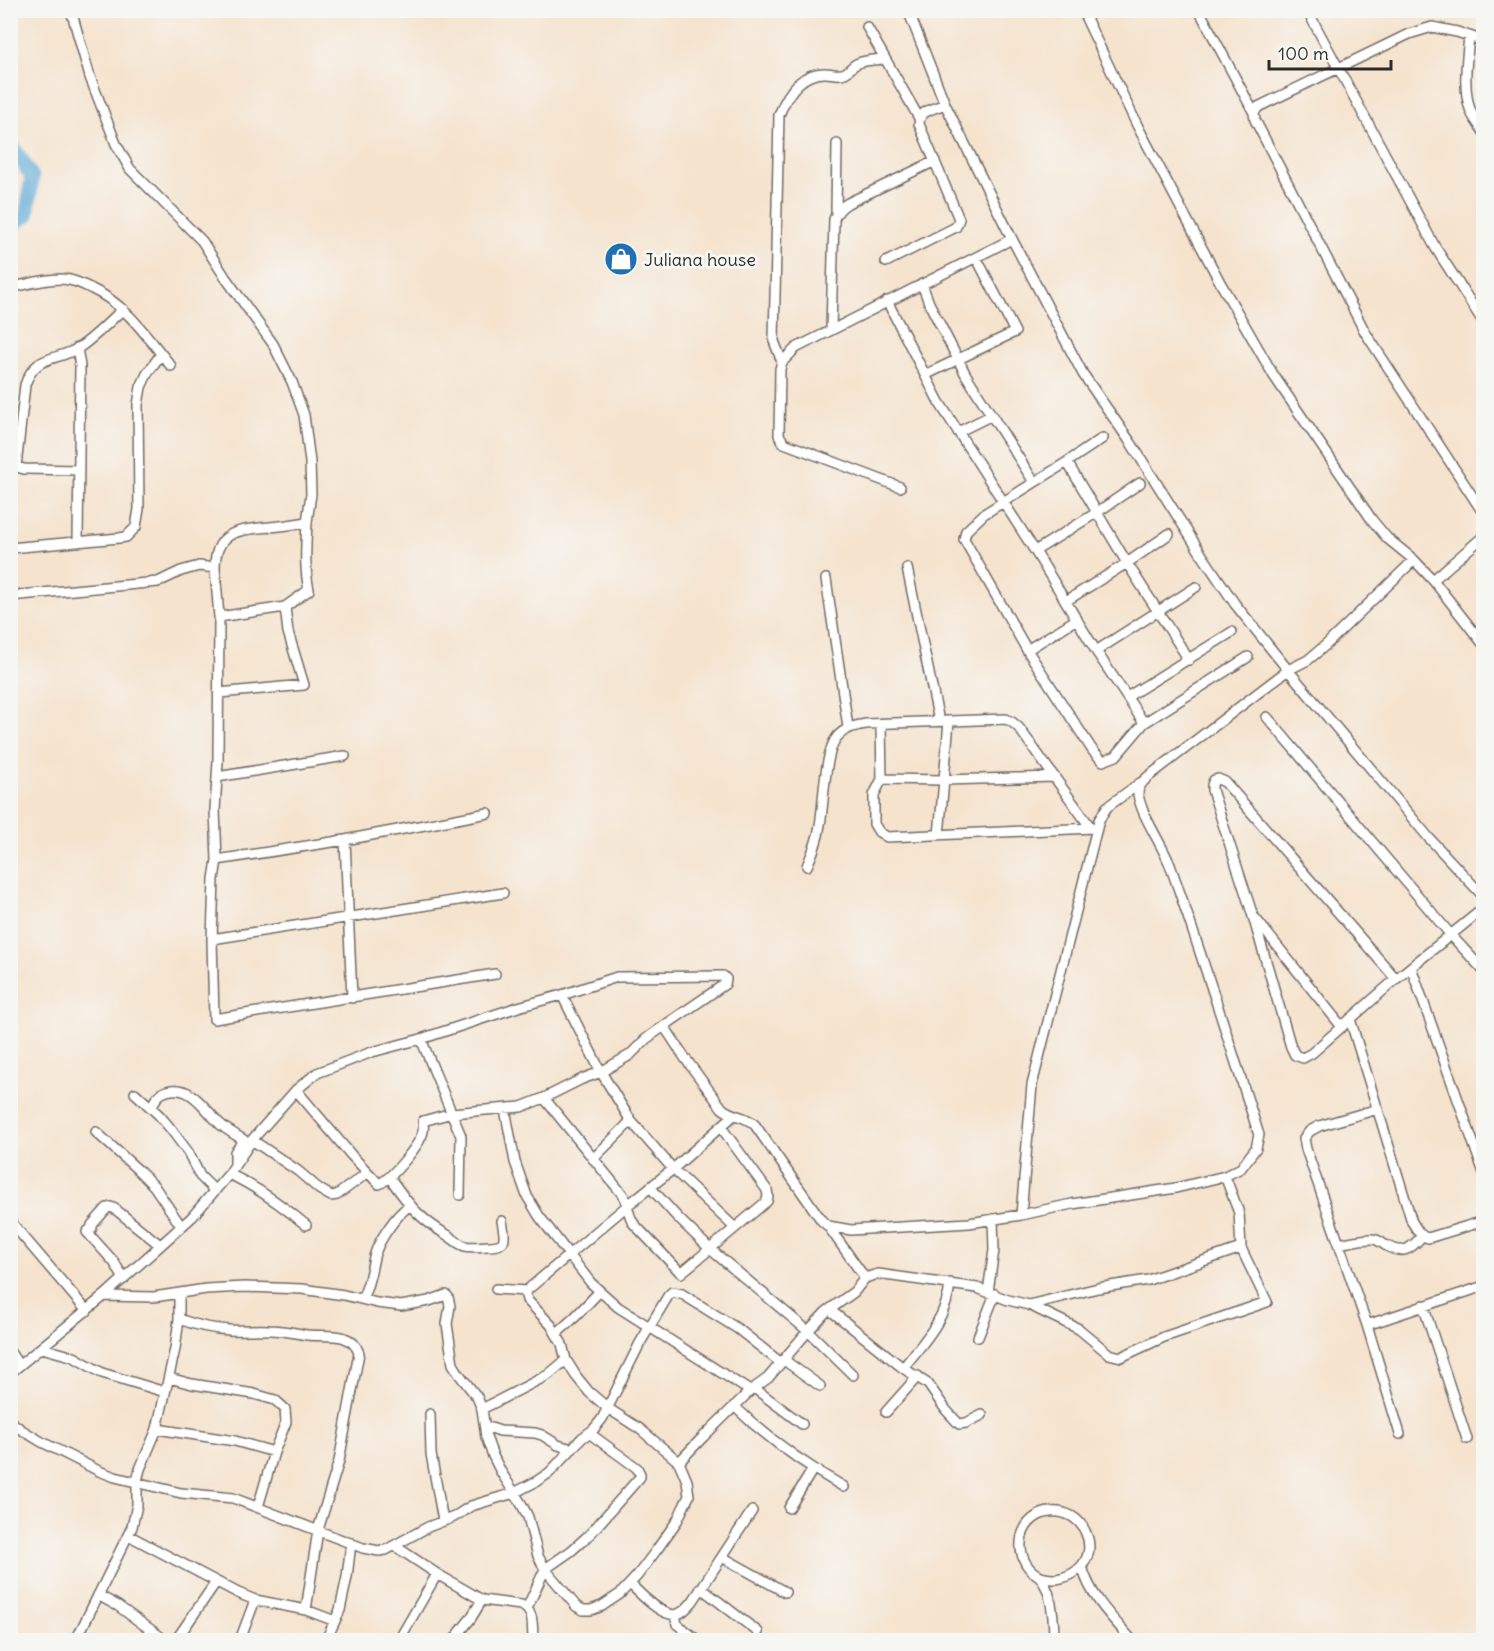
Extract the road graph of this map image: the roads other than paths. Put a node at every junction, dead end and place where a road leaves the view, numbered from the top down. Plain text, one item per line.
1 (71, 10) edge
2 (908, 10) edge
3 (1082, 10) edge
4 (1199, 10) edge
5 (1307, 10) edge
6 (867, 27) dead end
7 (1469, 36) junction
8 (1484, 42) edge
9 (884, 59) junction
10 (1339, 69) junction
11 (945, 104) junction
12 (1254, 113) junction
13 (919, 118) junction
14 (1484, 132) edge
15 (837, 144) dead end
16 (935, 161) junction
17 (836, 213) junction
18 (1012, 239) junction
19 (976, 257) junction
20 (886, 262) dead end
21 (922, 284) junction
22 (10, 288) edge
23 (887, 301) junction
24 (123, 309) junction
25 (1484, 323) edge
26 (831, 330) junction
27 (77, 348) junction
28 (161, 354) junction
29 (959, 360) junction
30 (782, 362) junction
31 (171, 366) dead end
32 (925, 375) junction
33 (992, 415) junction
34 (958, 432) junction
35 (1102, 438) dead end
36 (1067, 462) junction
37 (13, 466) edge
38 (79, 470) junction
39 (1034, 482) junction
40 (1140, 483) dead end
41 (900, 487) dead end
42 (1003, 501) junction
43 (1096, 513) junction
44 (1484, 514) edge
45 (307, 522) junction
46 (1169, 534) dead end
47 (1484, 536) edge
48 (78, 542) junction
49 (10, 548) edge
50 (1035, 550) junction
51 (1414, 560) junction
52 (1127, 563) junction
53 (215, 568) junction
54 (907, 568) dead end
55 (826, 579) dead end
56 (1433, 580) junction
57 (1196, 587) dead end
58 (10, 596) edge
59 (1066, 601) junction
60 (285, 607) junction
61 (1157, 612) junction
62 (219, 617) junction
63 (1077, 619) junction
64 (1232, 632) dead end
65 (1484, 645) edge
66 (1027, 650) junction
67 (1096, 651) junction
68 (1248, 657) dead end
69 (1189, 660) junction
70 (1288, 670) junction
71 (219, 693) junction
72 (1127, 697) junction
73 (1267, 717) dead end
74 (944, 721) junction
75 (1144, 723) junction
76 (880, 724) junction
77 (848, 727) junction
78 (345, 756) dead end
79 (217, 777) junction
80 (1055, 777) junction
81 (882, 779) junction
82 (944, 780) junction
83 (1142, 782) junction
84 (488, 813) dead end
85 (1094, 828) junction
86 (939, 836) junction
87 (345, 840) junction
88 (217, 860) junction
89 (807, 866) dead end
90 (503, 893) dead end
91 (1484, 897) edge
92 (1484, 908) edge
93 (1252, 913) junction
94 (348, 916) junction
95 (1450, 934) junction
96 (212, 939) junction
97 (1411, 967) junction
98 (1484, 971) edge
99 (495, 974) dead end
100 (1396, 979) junction
101 (562, 995) junction
102 (352, 998) junction
103 (1350, 1019) junction
104 (664, 1026) junction
105 (1342, 1027) junction
106 (421, 1039) junction
107 (601, 1072) junction
108 (296, 1090) junction
109 (135, 1093) dead end
110 (544, 1098) junction
111 (152, 1108) junction
112 (506, 1109) junction
113 (1378, 1109) junction
114 (452, 1113) junction
115 (734, 1115) junction
116 (631, 1121) junction
117 (721, 1127) junction
118 (96, 1132) dead end
119 (252, 1140) junction
120 (593, 1159) junction
121 (236, 1163) junction
122 (673, 1169) junction
123 (368, 1173) junction
124 (1484, 1173) edge
125 (229, 1174) junction
126 (1225, 1176) junction
127 (390, 1178) junction
128 (650, 1187) junction
129 (215, 1191) junction
130 (460, 1195) dead end
131 (628, 1205) junction
132 (409, 1206) junction
133 (1022, 1215) junction
134 (993, 1219) junction
135 (10, 1221) edge
136 (502, 1221) dead end
137 (1484, 1221) edge
138 (181, 1226) junction
139 (306, 1226) dead end
140 (828, 1226) junction
141 (735, 1228) junction
142 (1422, 1236) junction
143 (1338, 1244) junction
144 (160, 1245) junction
145 (1241, 1248) junction
146 (710, 1249) junction
147 (570, 1256) junction
148 (865, 1278) junction
149 (124, 1279) junction
150 (950, 1283) junction
151 (496, 1289) dead end
152 (1483, 1289) edge
153 (526, 1291) junction
154 (600, 1291) junction
155 (991, 1293) junction
156 (179, 1294) junction
157 (104, 1296) junction
158 (362, 1299) junction
159 (1029, 1305) junction
160 (1424, 1305) junction
161 (830, 1310) junction
162 (87, 1311) junction
163 (179, 1319) junction
164 (1366, 1325) junction
165 (649, 1328) junction
166 (808, 1330) junction
167 (556, 1334) junction
168 (978, 1337) dead end
169 (42, 1348) junction
170 (10, 1352) edge
171 (566, 1360) junction
172 (782, 1362) junction
173 (19, 1366) junction
174 (903, 1368) junction
175 (10, 1373) edge
176 (853, 1375) dead end
177 (918, 1376) junction
178 (169, 1378) junction
179 (820, 1386) dead end
180 (752, 1390) junction
181 (165, 1392) junction
182 (734, 1406) junction
183 (482, 1409) junction
184 (609, 1409) junction
185 (886, 1413) dead end
186 (429, 1414) dead end
187 (982, 1415) dead end
188 (10, 1420) edge
189 (802, 1424) dead end
190 (485, 1426) junction
191 (157, 1429) junction
192 (589, 1433) junction
193 (1400, 1434) dead end
194 (1467, 1438) dead end
195 (572, 1449) junction
196 (274, 1452) junction
197 (679, 1462) junction
198 (813, 1469) junction
199 (137, 1481) junction
200 (844, 1487) dead end
201 (514, 1493) junction
202 (258, 1507) junction
203 (789, 1508) dead end
204 (752, 1511) dead end
205 (443, 1521) junction
206 (318, 1530) junction
207 (128, 1535) junction
208 (351, 1543) junction
209 (395, 1546) junction
210 (722, 1557) junction
211 (1082, 1566) junction
212 (545, 1569) junction
213 (437, 1574) junction
214 (1041, 1577) junction
215 (216, 1582) junction
216 (630, 1584) junction
217 (701, 1588) junction
218 (785, 1592) dead end
219 (98, 1595) junction
220 (255, 1600) junction
221 (482, 1600) junction
222 (527, 1608) junction
223 (306, 1610) junction
224 (675, 1615) junction
225 (335, 1621) junction
226 (758, 1632) dead end
227 (76, 1641) edge
228 (165, 1641) edge
229 (176, 1641) edge
230 (240, 1641) edge
231 (326, 1641) edge
232 (399, 1641) edge
233 (454, 1641) edge
234 (533, 1641) edge
235 (697, 1641) edge
236 (1054, 1641) edge
237 (1132, 1641) edge

1 - 45 street
2 - 11 street
3 - 51 street
4 - 12 street
5 - 10 street
6 - 9 street
7 - 8 street
7 - 10 street
7 - 14 street
9 - 13 street
9 - 30 street
10 - 12 street
10 - 25 street
11 - 13 street
11 - 18 street
12 - 44 street
13 - 16 street
15 - 17 street
16 - 17 street
16 - 20 street
17 - 26 street
18 - 19 street
18 - 70 street
19 - 21 street
19 - 29 street
21 - 23 street
21 - 29 street
22 - 24 street
23 - 26 street
23 - 32 street
24 - 27 street
24 - 28 street
26 - 30 street
27 - 37 street
27 - 38 street
28 - 31 street
28 - 48 street
29 - 32 street
29 - 33 street
30 - 41 street
32 - 34 street
33 - 34 street
33 - 39 street
34 - 42 street
35 - 36 street
36 - 39 street
36 - 43 street
37 - 38 street
38 - 48 street
39 - 42 street
40 - 43 street
42 - 50 street
42 - 66 street
43 - 50 street
43 - 52 street
45 - 53 street
45 - 60 street
46 - 52 street
47 - 56 street
48 - 49 street
50 - 59 street
51 - 56 street
51 - 70 street
52 - 59 street
52 - 61 street
53 - 58 street
53 - 62 street
54 - 74 street
55 - 77 street
56 - 65 street
57 - 61 street
59 - 63 street
60 - 62 street
60 - 71 street
61 - 67 street
61 - 69 street
62 - 71 street
63 - 66 street
63 - 67 street
64 - 69 street
66 - 75 street
67 - 72 street
68 - 75 street
69 - 72 street
70 - 83 street
70 - 91 street
71 - 79 street
72 - 75 street
73 - 95 street
74 - 76 street
74 - 80 street
74 - 82 street
76 - 77 street
76 - 81 street
77 - 89 street
78 - 79 street
79 - 88 street
80 - 82 street
80 - 85 street
81 - 82 street
81 - 86 street
82 - 86 street
83 - 85 street
83 - 126 street
84 - 87 street
85 - 86 street
85 - 133 street
87 - 88 street
87 - 94 street
88 - 96 street
90 - 94 street
92 - 95 street
93 - 100 street
93 - 105 street
93 - 105 street
94 - 96 street
94 - 102 street
95 - 97 street
95 - 98 street
96 - 102 street
97 - 100 street
97 - 124 street
99 - 102 street
100 - 103 street
101 - 104 street
101 - 106 street
101 - 107 street
103 - 105 street
103 - 113 street
104 - 107 street
104 - 115 street
106 - 108 street
106 - 114 street
107 - 110 street
107 - 116 street
108 - 119 street
108 - 123 street
109 - 111 street
110 - 112 street
110 - 120 street
111 - 121 street
111 - 129 street
112 - 114 street
112 - 147 street
113 - 142 street
113 - 143 street
114 - 127 street
114 - 130 street
115 - 117 street
115 - 140 street
116 - 120 street
116 - 122 street
117 - 122 street
117 - 141 street
118 - 138 street
119 - 121 street
119 - 123 street
120 - 131 street
121 - 125 street
122 - 128 street
122 - 141 street
123 - 127 street
125 - 129 street
125 - 139 street
126 - 133 street
126 - 145 street
127 - 132 street
128 - 131 street
128 - 146 street
129 - 138 street
131 - 146 street
131 - 147 street
132 - 136 street
132 - 158 street
133 - 134 street
134 - 140 street
134 - 155 street
135 - 162 street
137 - 142 street
138 - 144 street
140 - 148 street
141 - 146 street
142 - 143 street
143 - 164 street
144 - 149 street
144 - 149 street
145 - 159 street
145 - 159 street
146 - 166 street
147 - 153 street
147 - 154 street
148 - 150 street
148 - 161 street
149 - 157 street
150 - 155 street
150 - 174 street
151 - 153 street
152 - 160 street
153 - 167 street
154 - 165 street
154 - 167 street
155 - 159 street
155 - 168 street
156 - 157 street
156 - 158 street
156 - 163 street
157 - 162 street
158 - 183 street
160 - 164 street
160 - 194 street
161 - 166 street
161 - 174 street
162 - 169 street
163 - 178 street
163 - 206 street
164 - 193 street
165 - 172 street
165 - 180 street
165 - 184 street
166 - 172 street
166 - 176 street
167 - 171 street
169 - 173 street
169 - 181 street
170 - 173 street
171 - 183 street
171 - 184 street
172 - 179 street
172 - 180 street
173 - 175 street
174 - 177 street
177 - 185 street
177 - 187 street
178 - 181 street
178 - 196 street
180 - 182 street
180 - 189 street
181 - 191 street
182 - 197 street
182 - 198 street
183 - 190 street
184 - 192 street
184 - 197 street
186 - 205 street
188 - 199 street
190 - 195 street
190 - 201 street
191 - 196 street
191 - 199 street
192 - 195 street
192 - 212 street
195 - 201 street
196 - 202 street
197 - 216 street
198 - 200 street
198 - 203 street
199 - 202 street
199 - 207 street
201 - 205 street
201 - 212 street
202 - 206 street
204 - 210 street
205 - 209 street
206 - 208 street
206 - 223 street
207 - 215 street
207 - 219 street
208 - 209 street
208 - 225 street
209 - 213 street
210 - 217 street
210 - 218 street
211 - 214 street
211 - 214 street
211 - 237 street
212 - 216 street
212 - 222 street
213 - 221 street
213 - 232 street
214 - 236 street
215 - 220 street
215 - 229 street
216 - 224 street
217 - 224 street
217 - 226 street
219 - 227 street
219 - 228 street
220 - 223 street
220 - 230 street
221 - 222 street
221 - 233 street
222 - 234 street
223 - 225 street
224 - 235 street
225 - 231 street

